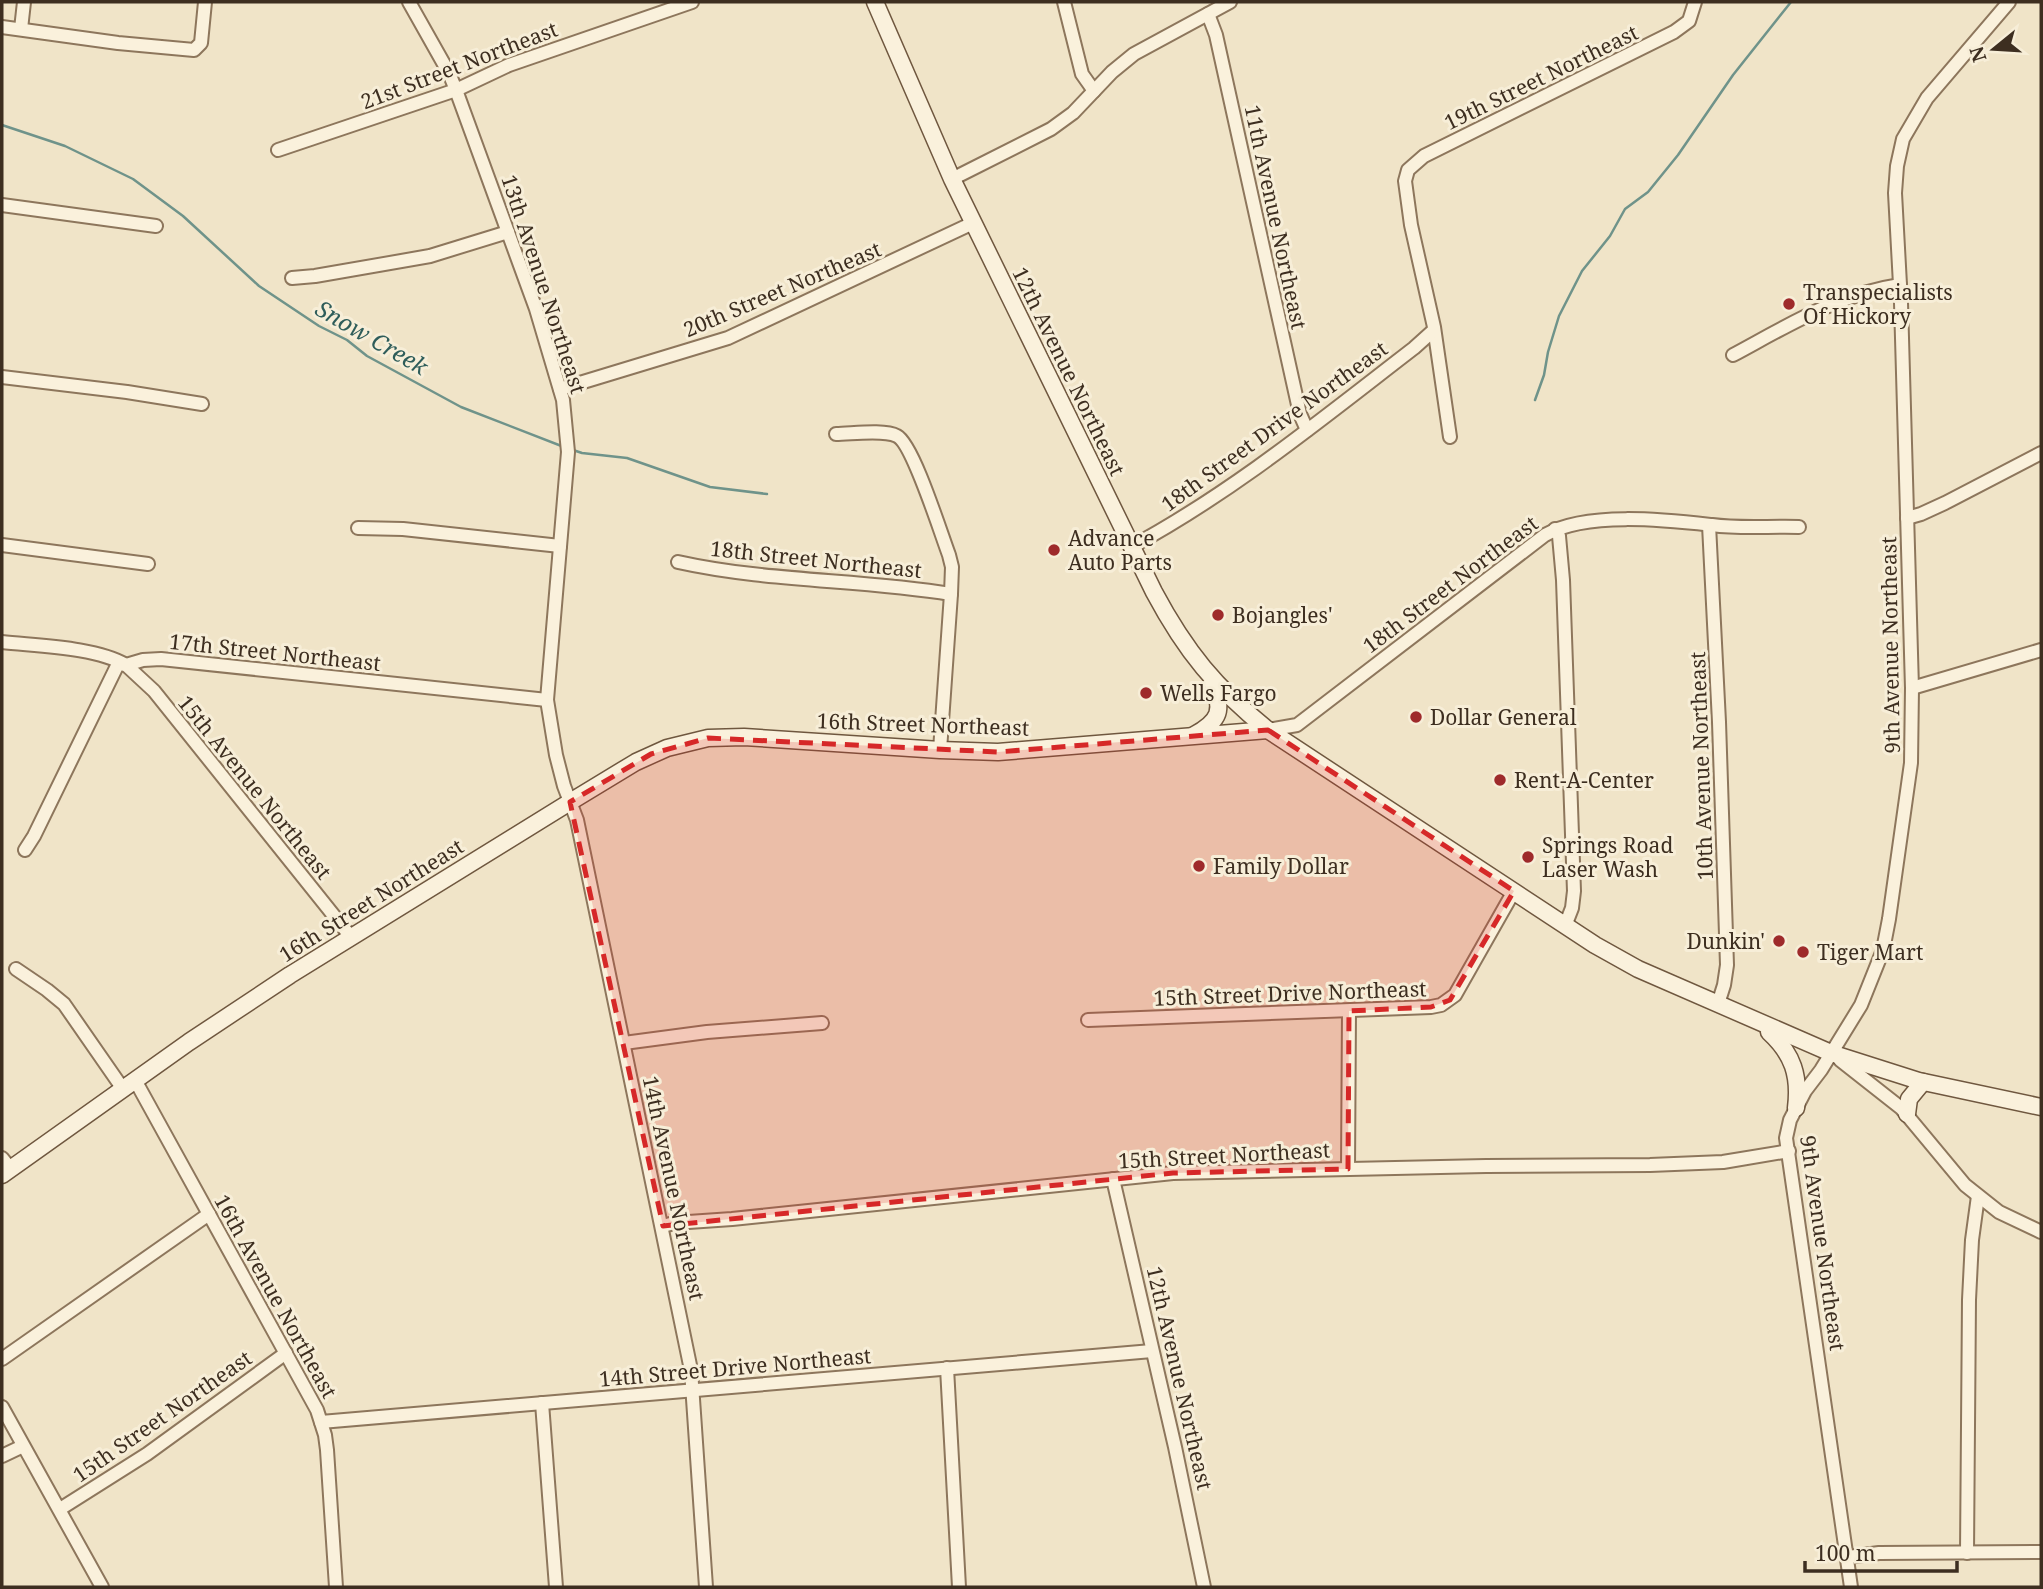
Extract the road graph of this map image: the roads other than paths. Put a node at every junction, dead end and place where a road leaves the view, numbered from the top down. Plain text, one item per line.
1 (24, 2) edge
2 (205, 2) edge
3 (409, 2) edge
4 (692, 2) edge
5 (876, 2) edge
6 (1064, 2) edge
7 (1230, 2) edge
8 (1695, 2) edge
9 (2009, 2) edge
10 (663, 6) edge
11 (1208, 14) junction
12 (2, 27) edge
13 (21, 29) junction
14 (456, 90) junction
15 (1094, 91) junction
16 (278, 150) dead end
17 (952, 179) junction
18 (2, 205) edge
19 (973, 223) junction
20 (156, 226) dead end
21 (508, 232) junction
22 (292, 278) dead end
23 (1900, 285) junction
24 (1434, 330) junction
25 (1733, 355) dead end
26 (2, 377) edge
27 (560, 389) junction
28 (202, 404) dead end
29 (1307, 430) junction
30 (836, 434) dead end
31 (1450, 437) dead end
32 (2041, 453) edge
33 (1907, 518) junction
34 (1709, 525) junction
35 (1799, 527) dead end
36 (358, 528) dead end
37 (1555, 529) junction
38 (2, 545) edge
39 (560, 546) junction
40 (1131, 547) junction
41 (678, 562) dead end
42 (148, 564) dead end
43 (951, 594) junction
44 (2, 642) edge
45 (2041, 650) edge
46 (126, 665) junction
47 (1210, 677) junction
48 (1912, 688) junction
49 (547, 700) junction
50 (1268, 730) junction
51 (1192, 736) junction
52 (940, 750) junction
53 (570, 802) junction
54 (25, 850) dead end
55 (1514, 891) junction
56 (1565, 926) junction
57 (351, 937) junction
58 (16, 969) dead end
59 (1718, 1004) junction
60 (1349, 1011) junction
61 (1087, 1020) dead end
62 (822, 1023) dead end
63 (1759, 1023) junction
64 (624, 1043) junction
65 (1831, 1053) junction
66 (1923, 1082) junction
67 (129, 1085) junction
68 (2041, 1107) edge
69 (1797, 1108) junction
70 (1907, 1114) junction
71 (1789, 1151) junction
72 (5, 1167) edge
73 (1348, 1169) junction
74 (1113, 1179) junction
75 (1978, 1196) junction
76 (209, 1214) junction
77 (663, 1226) junction
78 (2041, 1232) edge
79 (1152, 1351) junction
80 (286, 1353) junction
81 (2, 1359) edge
82 (947, 1368) junction
83 (692, 1390) junction
84 (542, 1403) junction
85 (2, 1407) edge
86 (321, 1422) junction
87 (23, 1446) junction
88 (2, 1456) edge
89 (60, 1509) junction
90 (2041, 1552) edge
91 (1968, 1553) junction
92 (1848, 1557) junction
93 (101, 1587) edge
94 (336, 1587) edge
95 (556, 1587) edge
96 (706, 1587) edge
97 (959, 1587) edge
98 (1204, 1587) edge
99 (1852, 1587) edge

1 - 13 street
2 - 13 street
3 - 14 street, 13th Avenue Northeast
4 - 10 street, 21st Street Northeast
5 - 17 main road, 12th Avenue Northeast
6 - 15 street
7 - 11 street
8 - 24 street, 19th Street Northeast
9 - 23 street, 9th Avenue Northeast
10 - 14 street, 21st Street Northeast
11 - 15 street
11 - 29 street, 11th Avenue Northeast
12 - 13 street
14 - 16 street, 21st Street Northeast
14 - 21 street, 13th Avenue Northeast
15 - 17 street
17 - 19 main road, 12th Avenue Northeast
18 - 20 street
19 - 27 street, 20th Street Northeast
19 - 40 main road, 12th Avenue Northeast
21 - 22 street
21 - 27 street, 13th Avenue Northeast
23 - 25 street
23 - 33 street, 9th Avenue Northeast
24 - 29 street, 18th Street Drive Northeast
24 - 31 street
26 - 28 street
27 - 39 street, 13th Avenue Northeast
29 - 40 street, 18th Street Drive Northeast
30 - 43 street
32 - 33 street
33 - 48 street, 9th Avenue Northeast
34 - 35 street, 18th Street Northeast
34 - 37 street, 18th Street Northeast
34 - 59 street, 10th Avenue Northeast
36 - 39 street
37 - 50 street, 18th Street Northeast
37 - 56 street
38 - 42 street
39 - 49 street, 13th Avenue Northeast
40 - 47 main road, 12th Avenue Northeast
41 - 43 street, 18th Street Northeast
43 - 52 street
44 - 46 street, 17th Street Northeast
45 - 48 street
46 - 49 street, 17th Street Northeast
46 - 54 street
46 - 57 street, 15th Avenue Northeast
47 - 50 main road, 12th Avenue Northeast
47 - 51 main road
48 - 65 street, 9th Avenue Northeast
49 - 53 street, 13th Avenue Northeast
50 - 51 main road, 16th Street Northeast
50 - 55 main road
51 - 52 main road, 16th Street Northeast
52 - 53 main road, 16th Street Northeast
53 - 57 main road, 16th Street Northeast
53 - 64 street, 14th Avenue Northeast
55 - 56 main road
55 - 60 street, 15th Street Drive Northeast
56 - 59 main road
57 - 67 main road, 16th Street Northeast
58 - 67 street, 16th Avenue Northeast
59 - 63 main road
60 - 61 street, 15th Street Drive Northeast
60 - 73 street
62 - 64 street
63 - 65 main road
63 - 69 main road
64 - 77 street, 14th Avenue Northeast
65 - 66 main road
65 - 69 street, 9th Avenue Northeast
65 - 70 street
66 - 68 main road
66 - 70 main road
67 - 72 main road, 16th Street Northeast
67 - 76 street, 16th Avenue Northeast
69 - 71 street, 9th Avenue Northeast
70 - 75 street
71 - 73 street, 15th Street Northeast
71 - 92 street, 9th Avenue Northeast
73 - 74 street, 15th Street Northeast
74 - 77 street, 15th Street Northeast
74 - 79 street, 12th Avenue Northeast
75 - 78 street
75 - 91 street
76 - 80 street, 16th Avenue Northeast
76 - 81 street
77 - 83 street, 14th Avenue Northeast
79 - 82 street, 14th Street Drive Northeast
79 - 98 street, 12th Avenue Northeast
80 - 86 street, 16th Avenue Northeast
80 - 89 street, 15th Street Northeast
82 - 83 street, 14th Street Drive Northeast
82 - 97 street
83 - 84 street, 14th Street Drive Northeast
83 - 96 street, 14th Avenue Northeast
84 - 86 street, 14th Street Drive Northeast
84 - 95 street
85 - 87 street
86 - 94 street, 16th Avenue Northeast
87 - 88 street
87 - 89 street
89 - 93 street
90 - 91 street
91 - 92 street
92 - 99 street, 9th Avenue Northeast

